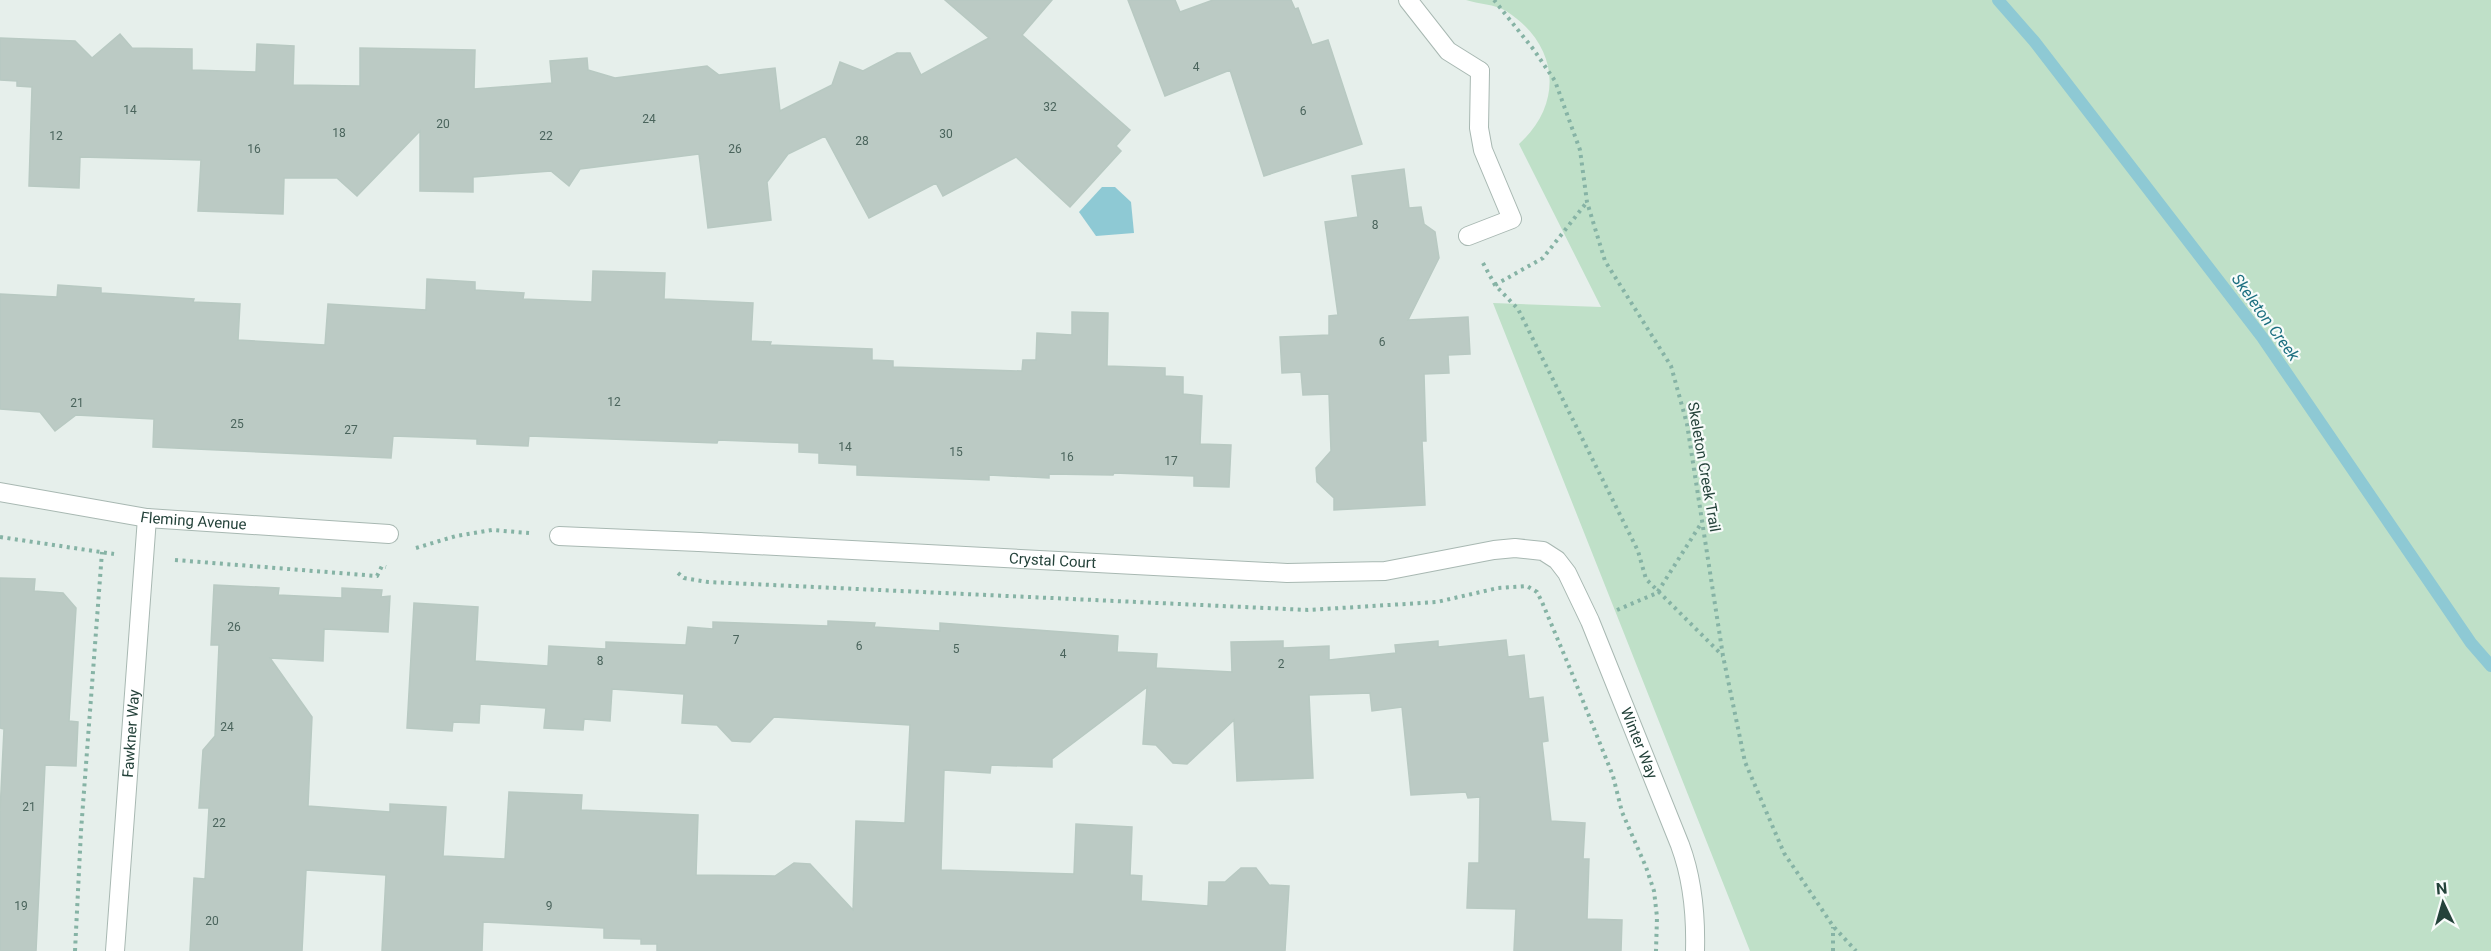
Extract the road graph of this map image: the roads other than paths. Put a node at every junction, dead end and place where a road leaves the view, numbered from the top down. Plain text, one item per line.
1 (1408, 0) edge
2 (1468, 236) road end
3 (0, 492) edge
4 (147, 518) junction
5 (389, 534) dead end
6 (559, 536) road end
7 (1543, 551) joint
8 (115, 951) edge
9 (1695, 951) edge

1 - 2 street
3 - 4 street, Fleming Avenue
4 - 5 street, Fleming Avenue
4 - 8 street, Fawkner Way
6 - 7 street, Crystal Court
7 - 9 street, Winter Way

